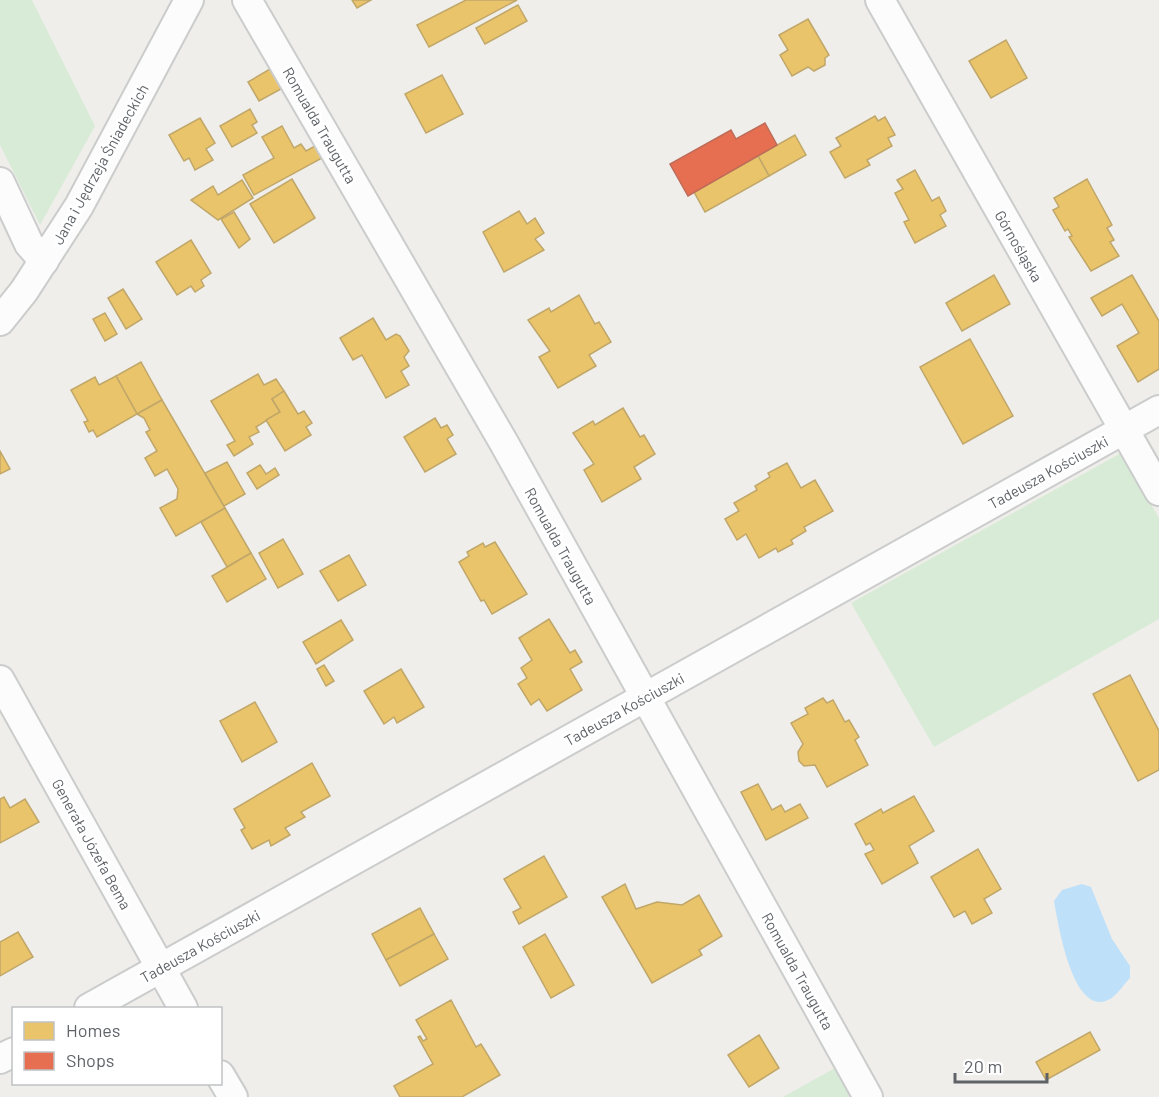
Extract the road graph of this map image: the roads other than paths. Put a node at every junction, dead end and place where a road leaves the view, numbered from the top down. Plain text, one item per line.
1 (189, 0) edge
2 (247, 0) edge
3 (880, 0) edge
4 (0, 182) edge
5 (44, 261) junction
6 (0, 321) edge
7 (1159, 410) edge
8 (1124, 430) junction
9 (1159, 491) edge
10 (0, 680) edge
11 (645, 697) junction
12 (160, 968) junction
13 (92, 1007) edge
14 (182, 1007) edge
15 (222, 1078) edge
16 (233, 1097) edge
17 (868, 1097) edge

1 - 5 street, Jana i Jędrzeja Śniadeckich
2 - 11 street, Romualda Traugutta
3 - 8 street, Górnośląska
4 - 5 street
5 - 6 street, Jana i Jędrzeja Śniadeckich
7 - 8 street, Tadeusza Kościuszki
8 - 9 street, Górnośląska
8 - 11 street, Tadeusza Kościuszki
10 - 12 street, Generała Józefa Bema
11 - 12 street, Tadeusza Kościuszki
11 - 17 street, Romualda Traugutta
12 - 13 street, Tadeusza Kościuszki
12 - 14 street, Generała Józefa Bema
15 - 16 street

